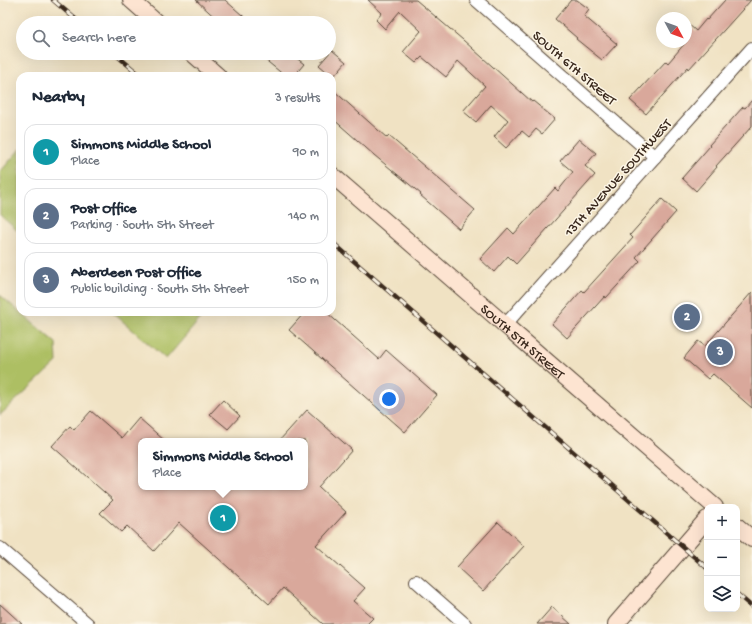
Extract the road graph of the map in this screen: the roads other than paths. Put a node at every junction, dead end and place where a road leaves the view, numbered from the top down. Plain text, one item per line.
1 (130, 0) edge
2 (476, 0) edge
3 (149, 16) edge
4 (752, 48) edge
5 (200, 60) edge
6 (213, 72) edge
7 (655, 157) junction
8 (336, 178) edge
9 (505, 325) junction
10 (712, 504) edge
11 (704, 522) edge
12 (740, 529) edge
13 (752, 539) edge
14 (0, 548) edge
15 (416, 581) dead end
16 (88, 624) edge
17 (465, 624) edge
18 (616, 624) edge

1 - 3 main road
2 - 7 street, SOUTH 6TH STREET
4 - 7 street, 13TH AVENUE SOUTHWEST
5 - 6 main road
7 - 9 street, 13TH AVENUE SOUTHWEST
8 - 9 main road, SOUTH 5TH STREET
9 - 10 main road, SOUTH 5TH STREET
11 - 18 main road
12 - 13 main road
14 - 16 street
15 - 17 street

